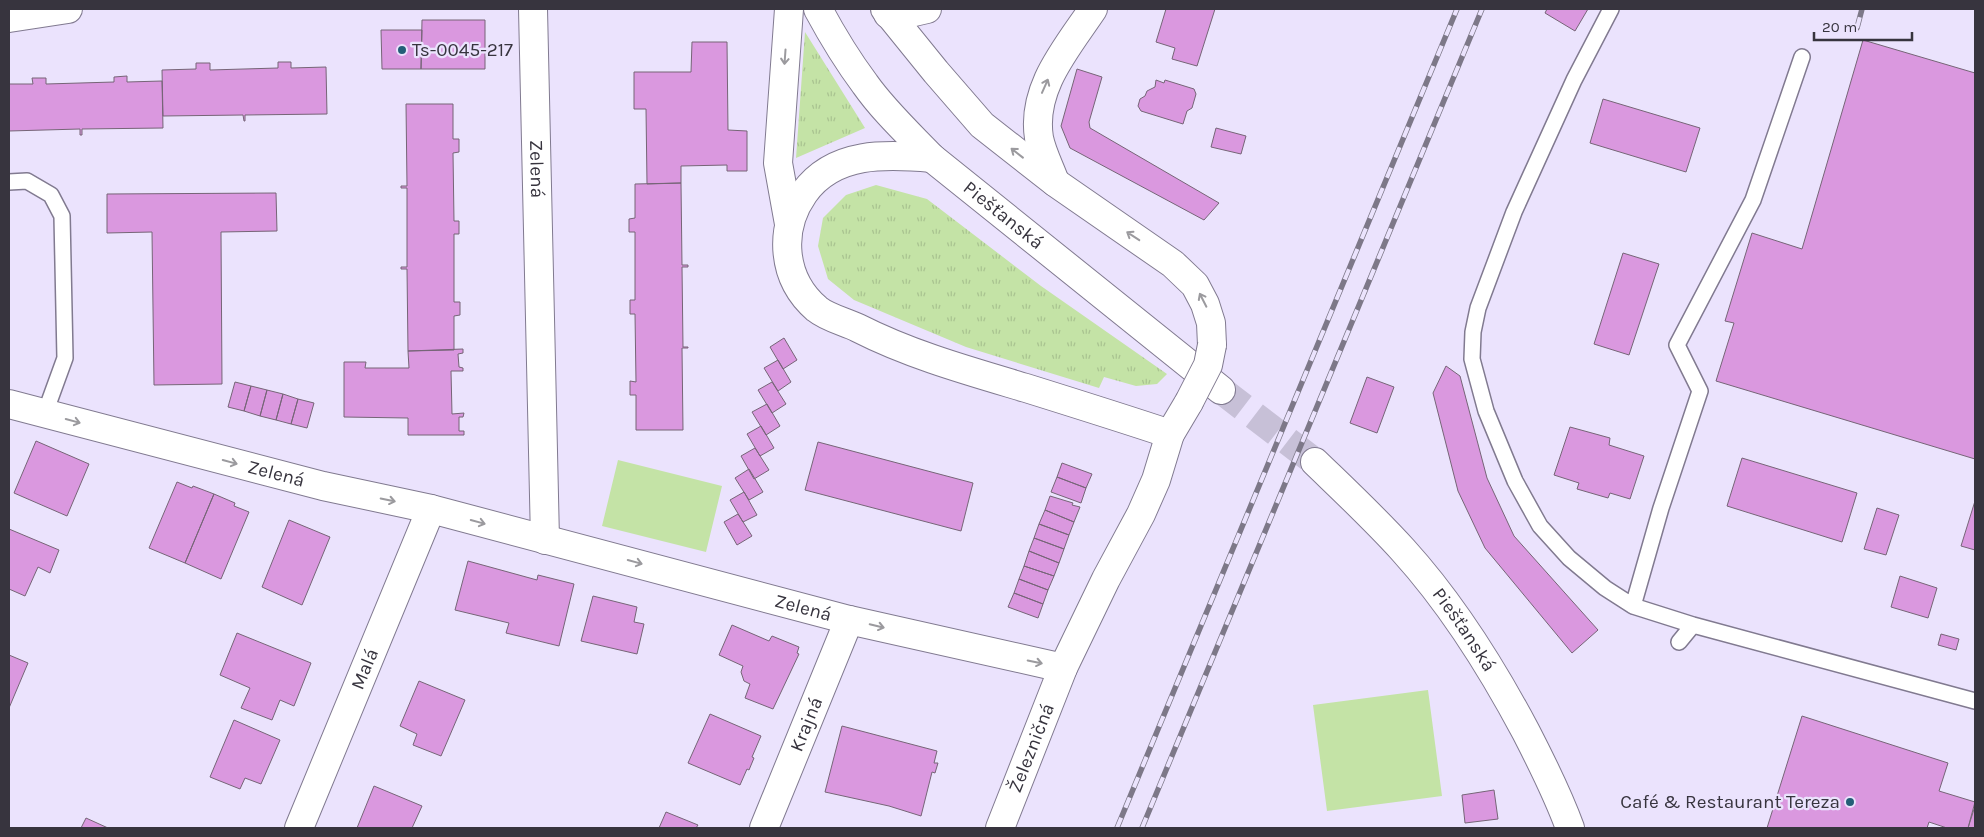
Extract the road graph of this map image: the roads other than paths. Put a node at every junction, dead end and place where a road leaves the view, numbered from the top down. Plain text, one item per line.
1 (68, 9) edge
2 (534, 9) edge
3 (789, 9) edge
4 (818, 9) edge
5 (928, 9) edge
6 (1092, 9) edge
7 (1611, 9) edge
8 (886, 11) edge
9 (9, 18) edge
10 (1802, 57) dead end
11 (932, 158) junction
12 (9, 182) edge
13 (1056, 183) junction
14 (789, 224) junction
15 (1221, 390) tunnel mouth
16 (9, 404) edge
17 (45, 413) junction
18 (1170, 434) junction
19 (1315, 462) tunnel mouth
20 (431, 509) junction
21 (545, 540) junction
22 (1633, 606) junction
23 (849, 620) junction
24 (1693, 625) junction
25 (1679, 642) dead end
26 (1063, 668) junction
27 (1975, 701) edge
28 (299, 828) edge
29 (764, 828) edge
30 (1000, 828) edge
31 (1570, 828) edge

1 - 9 street
2 - 21 street, Zelená
3 -> 14 street
4 - 11 street, Piešťanská
5 - 8 street
13 -> 6 street
7 - 22 lane
13 -> 8 street, Železničná
10 - 22 lane
11 - 14 street
11 - 15 street, Piešťanská
12 - 17 lane
18 -> 13 street, Železničná, bridge
14 - 18 street
16 - 17 street, Zelená
17 -> 20 street, Zelená
18 - 26 street, Železničná
19 - 31 street, Piešťanská
20 -> 21 street, Zelená
20 - 28 street, Malá
21 -> 23 street, Zelená
22 - 24 lane
23 -> 26 street, Zelená
23 - 29 street, Krajná
24 - 25 lane
24 - 27 lane
26 - 30 street, Železničná

